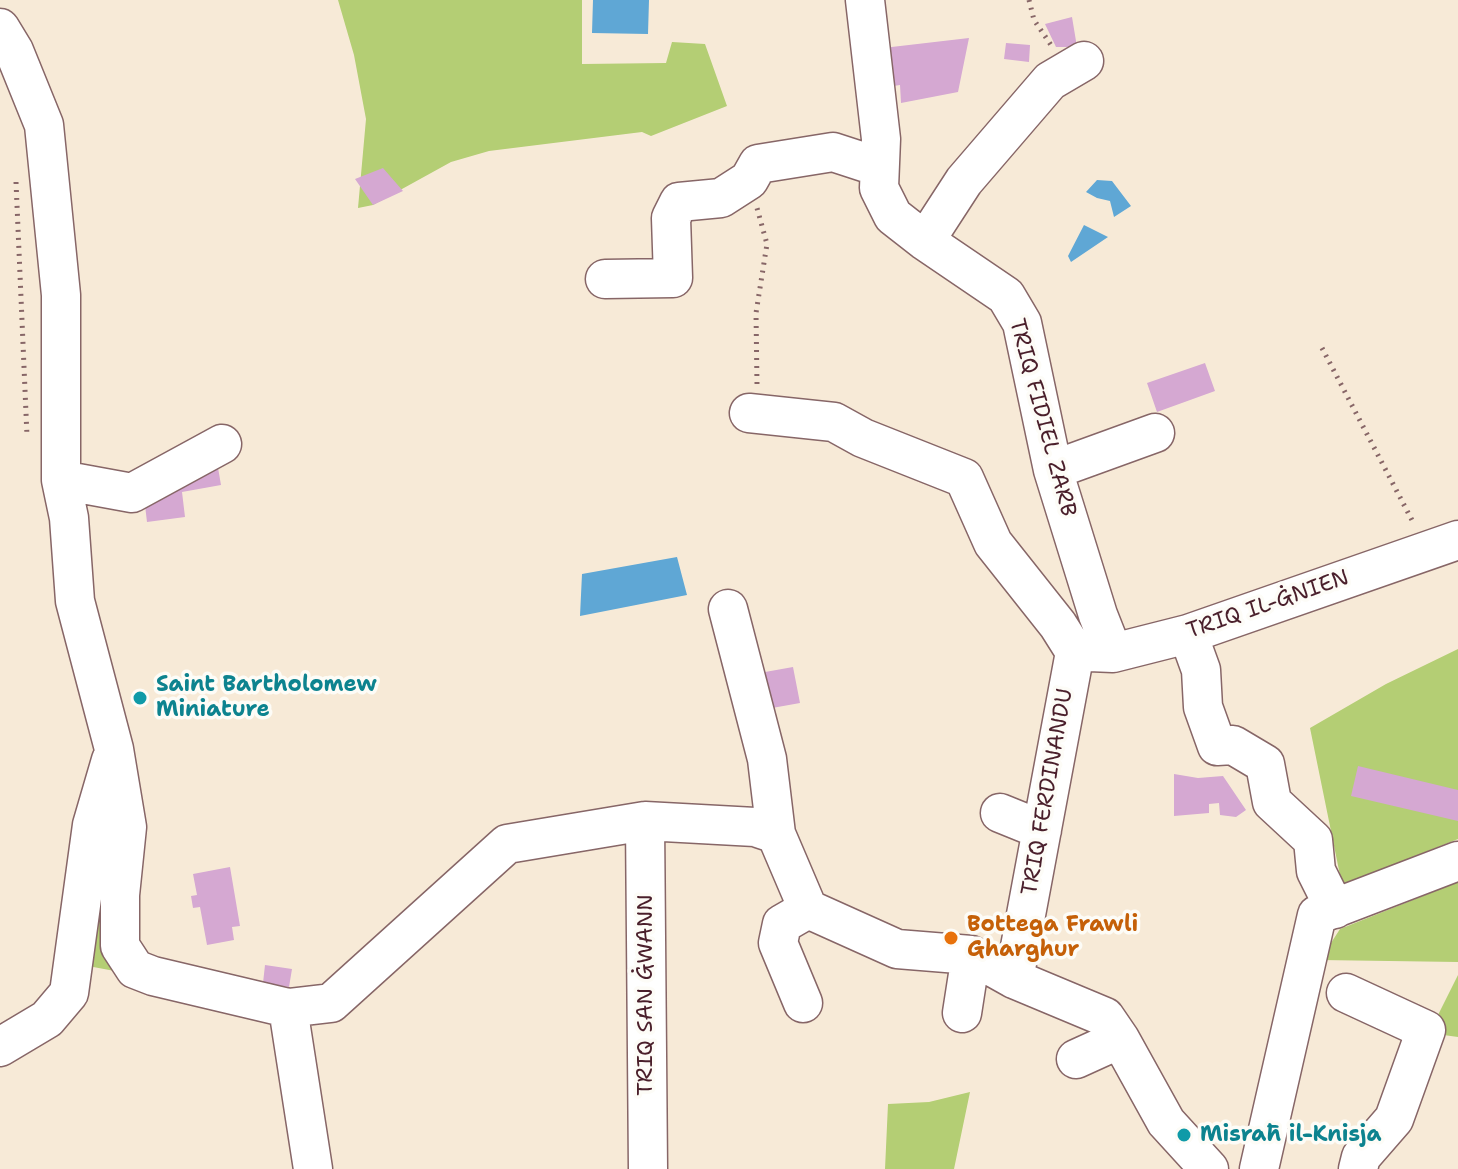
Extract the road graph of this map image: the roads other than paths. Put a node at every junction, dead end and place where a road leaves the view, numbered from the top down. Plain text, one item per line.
1 (865, 0) edge
2 (0, 28) edge
3 (1076, 66) road end
4 (879, 167) junction
5 (925, 241) junction
6 (605, 279) dead end
7 (753, 401) road end
8 (1155, 433) dead end
9 (222, 444) dead end
10 (1053, 470) junction
11 (61, 480) junction
12 (1443, 545) edge
13 (728, 609) dead end
14 (1188, 634) junction
15 (1075, 652) junction
16 (1113, 653) junction
17 (114, 749) junction
18 (1000, 813) dead end
19 (645, 821) junction
20 (1042, 830) junction
21 (776, 834) junction
22 (1458, 861) edge
23 (808, 909) junction
24 (1335, 909) junction
25 (971, 955) junction
26 (1014, 979) junction
27 (1346, 993) dead end
28 (803, 1003) dead end
29 (288, 1008) junction
30 (962, 1013) dead end
31 (1120, 1039) junction
32 (0, 1047) edge
33 (1076, 1059) dead end
34 (313, 1169) edge
35 (648, 1169) edge
36 (1209, 1169) edge
37 (1259, 1169) edge
38 (1358, 1169) edge

1 - 4 street, TRIQ FIDIEL ZARB
2 - 11 street
3 - 5 street
4 - 5 street, TRIQ FIDIEL ZARB
4 - 6 street
5 - 10 street, TRIQ FIDIEL ZARB
7 - 15 street
8 - 10 street
9 - 11 street
10 - 16 street, TRIQ FIDIEL ZARB
11 - 17 street
12 - 14 street, TRIQ IL-ĠNIEN
13 - 21 street
14 - 16 street, TRIQ IL-ĠNIEN
14 - 24 street
15 - 16 street, TRIQ IL-ĠNIEN
15 - 20 street, TRIQ FERDINANDU
17 - 29 street
17 - 32 street
18 - 20 street
19 - 21 street
19 - 29 street
19 - 35 street, TRIQ SAN ĠWANN
20 - 26 street, TRIQ FERDINANDU
21 - 23 street
22 - 24 street
23 - 25 street
23 - 28 street
24 - 37 street
25 - 26 street
25 - 30 street
26 - 31 street
27 - 38 street
29 - 34 street
31 - 33 street
31 - 36 street

